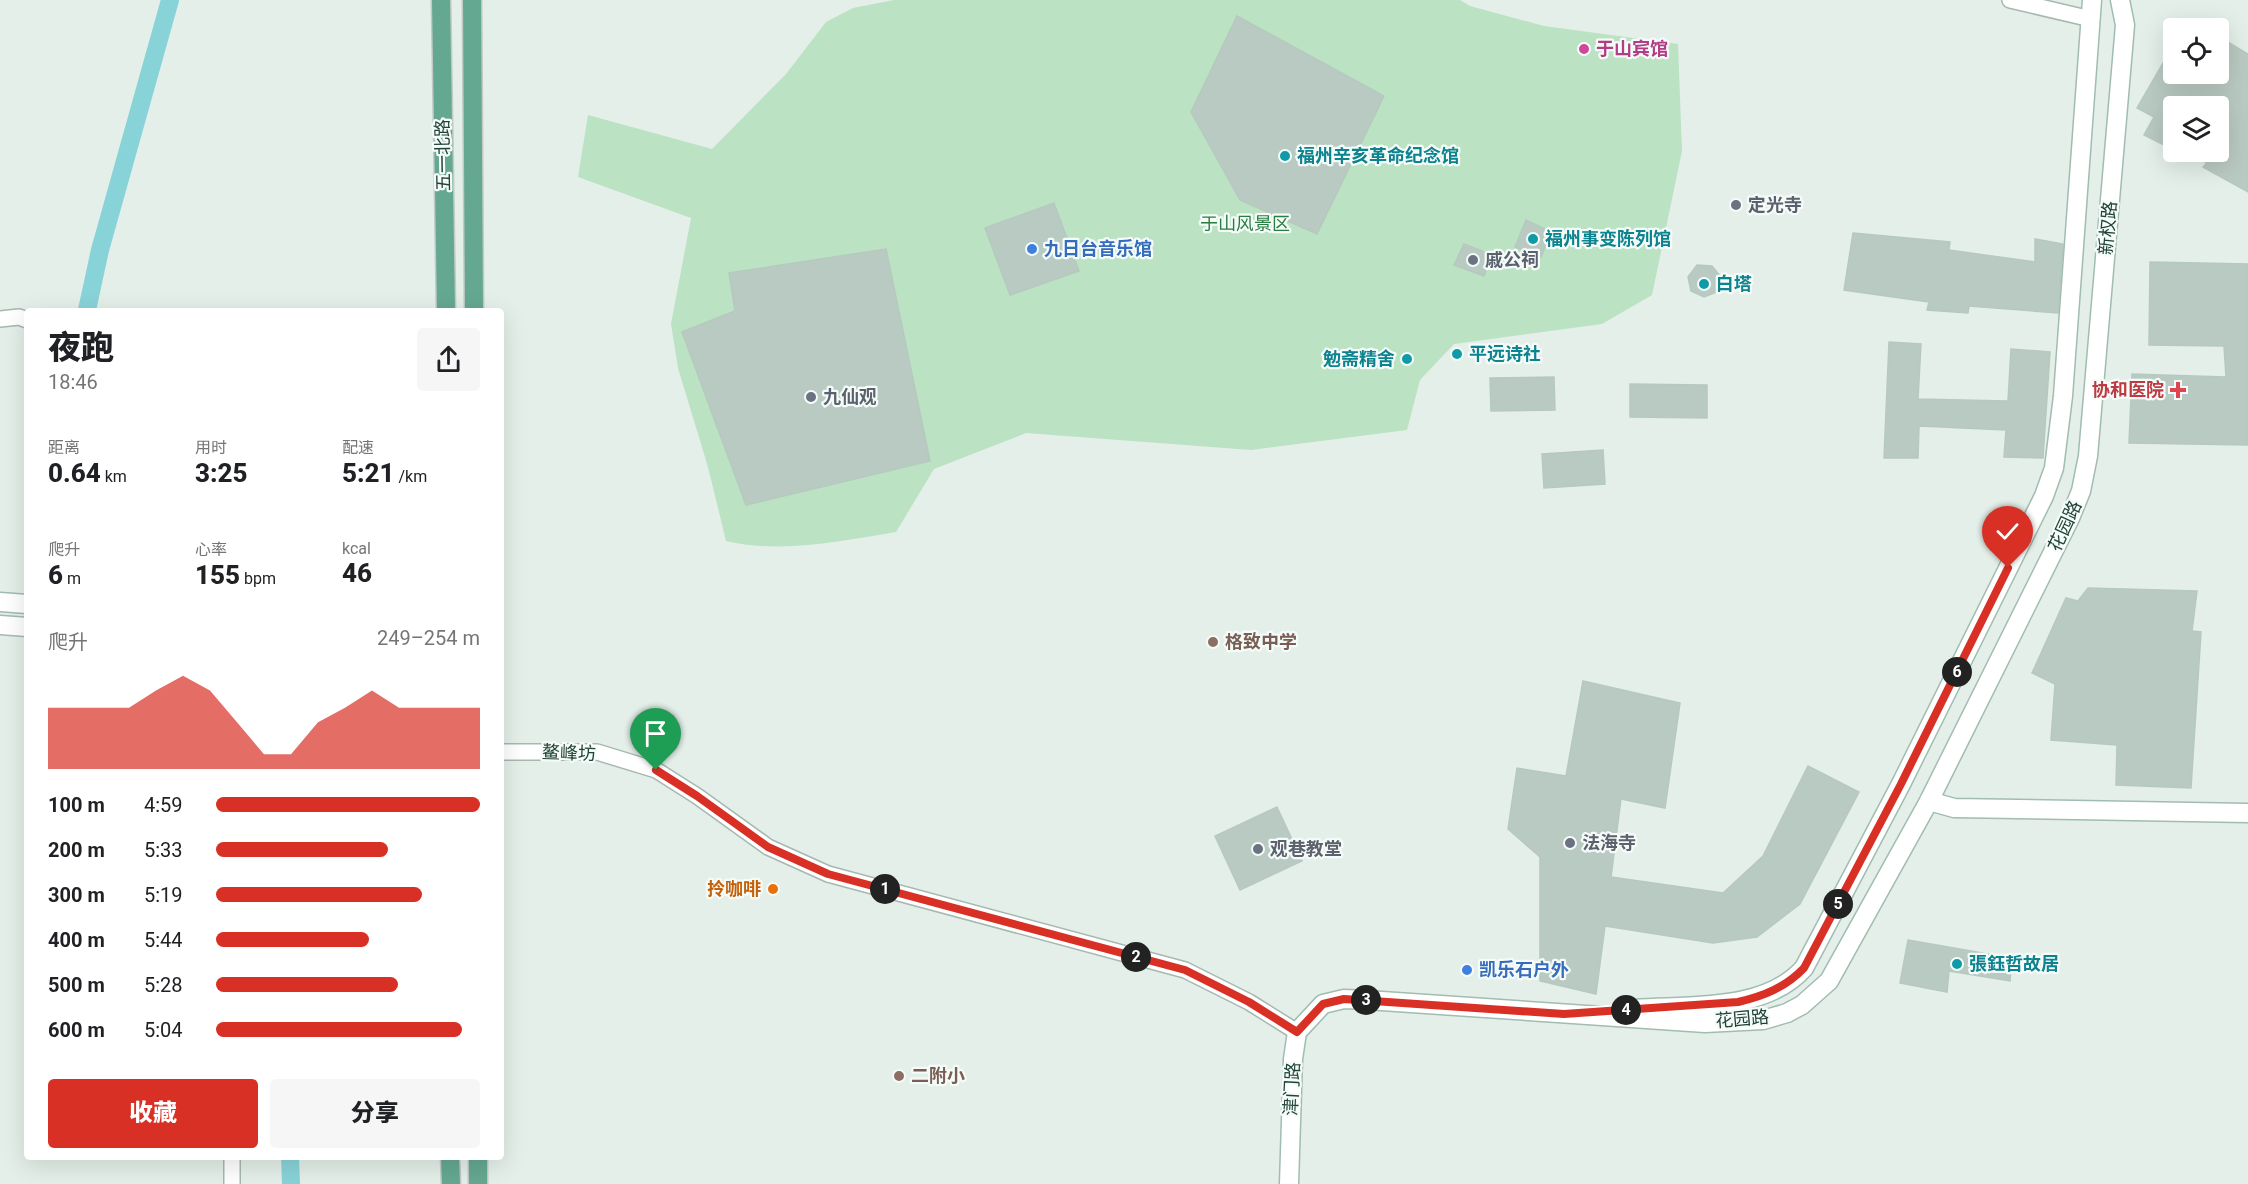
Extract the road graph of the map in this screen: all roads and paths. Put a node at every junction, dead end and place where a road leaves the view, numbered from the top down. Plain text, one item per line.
1 (441, 0) edge
2 (472, 0) edge
3 (2010, 0) edge
4 (2092, 0) edge
5 (2120, 0) edge
6 (2091, 19) junction
7 (446, 308) edge
8 (474, 308) edge
9 (0, 319) edge
10 (24, 319) edge
11 (2058, 446) joint
12 (2088, 456) joint
13 (0, 602) edge
14 (24, 604) edge
15 (0, 625) edge
16 (24, 627) edge
17 (504, 752) edge
18 (1929, 801) junction
19 (2248, 813) edge
20 (1564, 1014) junction
21 (1297, 1032) junction
22 (232, 1160) edge
23 (450, 1160) edge
24 (478, 1160) edge
25 (232, 1184) edge
26 (451, 1184) edge
27 (478, 1184) edge
28 (1289, 1184) edge

1 - 7 main road, 五一北路
2 - 8 main road, 五一北路
3 - 6 street
4 - 6 street, 新权路
5 - 12 street, 新权路
6 - 11 street, 新权路
9 - 10 street
11 - 20 street, 花园路
12 - 18 street, 花园路
13 - 14 street
15 - 16 street
17 - 21 street, 鳌峰坊
18 - 19 street
18 - 20 street, 花园路
20 - 21 street
21 - 28 street, 津门路
22 - 25 street
23 - 26 main road
24 - 27 main road

